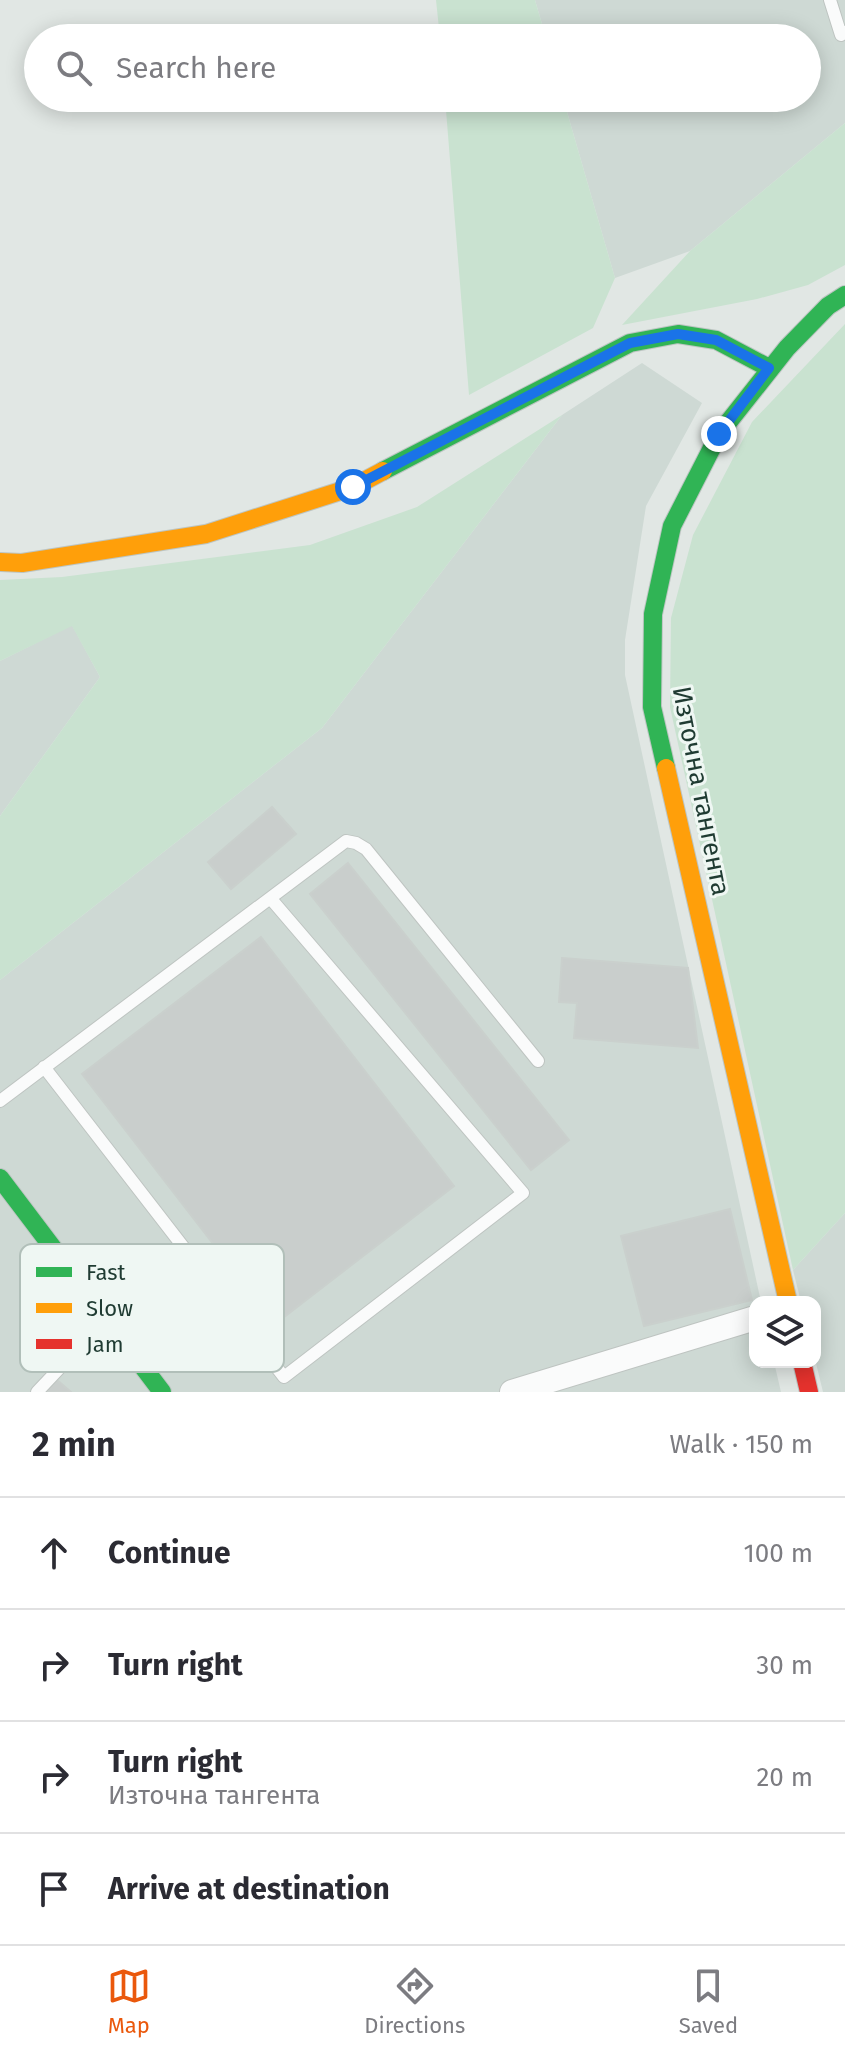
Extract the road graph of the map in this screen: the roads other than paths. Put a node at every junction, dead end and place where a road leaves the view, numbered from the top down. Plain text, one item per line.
1 (830, 0) edge
2 (845, 32) edge
3 (845, 295) edge
4 (769, 368) junction
5 (0, 562) edge
6 (271, 899) junction
7 (538, 1061) dead end
8 (44, 1067) junction
9 (0, 1101) edge
10 (0, 1178) edge
11 (50, 1244) edge
12 (181, 1244) edge
13 (787, 1296) edge
14 (749, 1320) edge
15 (803, 1368) edge
16 (56, 1372) edge
17 (147, 1372) edge
18 (280, 1372) edge
19 (37, 1392) edge
20 (162, 1392) edge
21 (512, 1392) edge
22 (809, 1392) edge

1 - 2 lane
3 - 4 street, Източна тангента
4 - 5 street
4 - 13 street, Източна тангента
6 - 7 lane
6 - 8 lane
6 - 18 lane
8 - 9 lane
8 - 12 lane
10 - 11 street
14 - 21 street
15 - 22 street
16 - 19 lane
17 - 20 street

